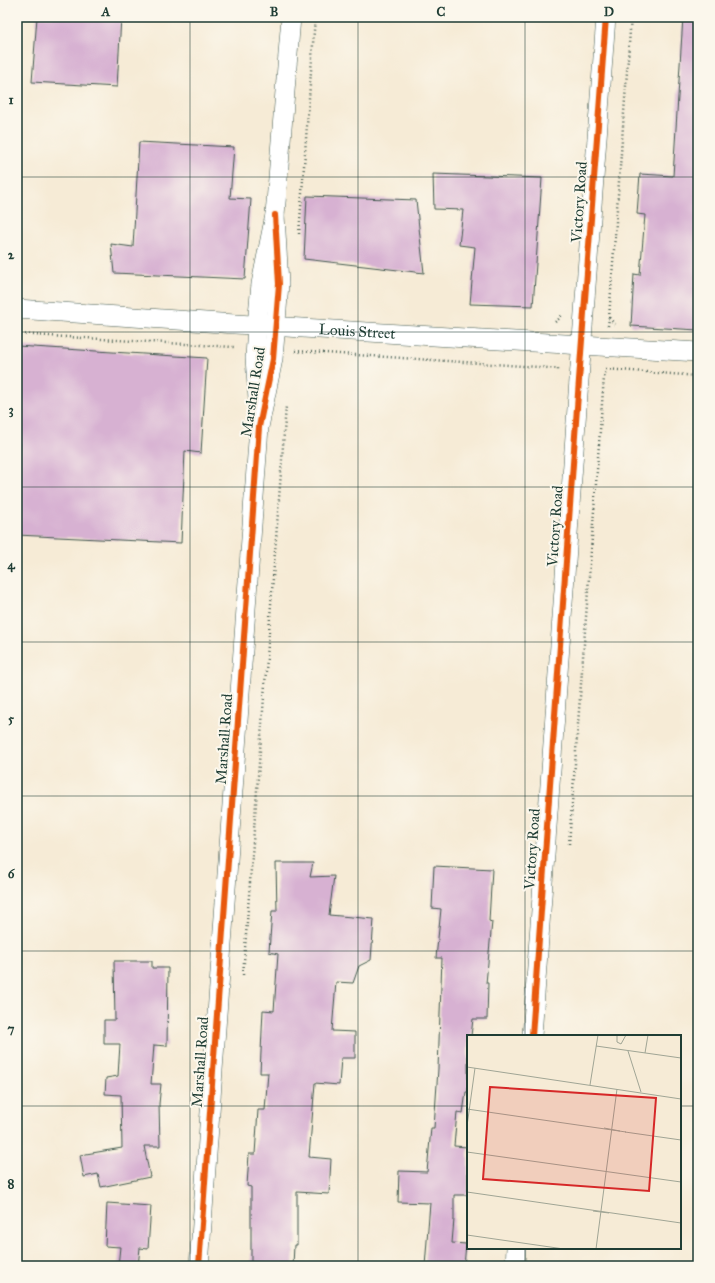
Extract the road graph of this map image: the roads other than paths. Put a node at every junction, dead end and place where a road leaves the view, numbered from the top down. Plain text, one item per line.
1 (291, 17) edge
2 (606, 17) edge
3 (17, 309) edge
4 (266, 326) junction
5 (581, 345) junction
6 (698, 352) edge
7 (532, 1035) edge
8 (516, 1249) edge
9 (199, 1266) edge
10 (515, 1266) edge

1 - 4 street, Marshall Road
2 - 5 street, Victory Road
3 - 4 street, Louis Street
4 - 5 street, Louis Street
4 - 9 street, Marshall Road
5 - 6 street, Louis Street
5 - 7 street, Victory Road
8 - 10 street

